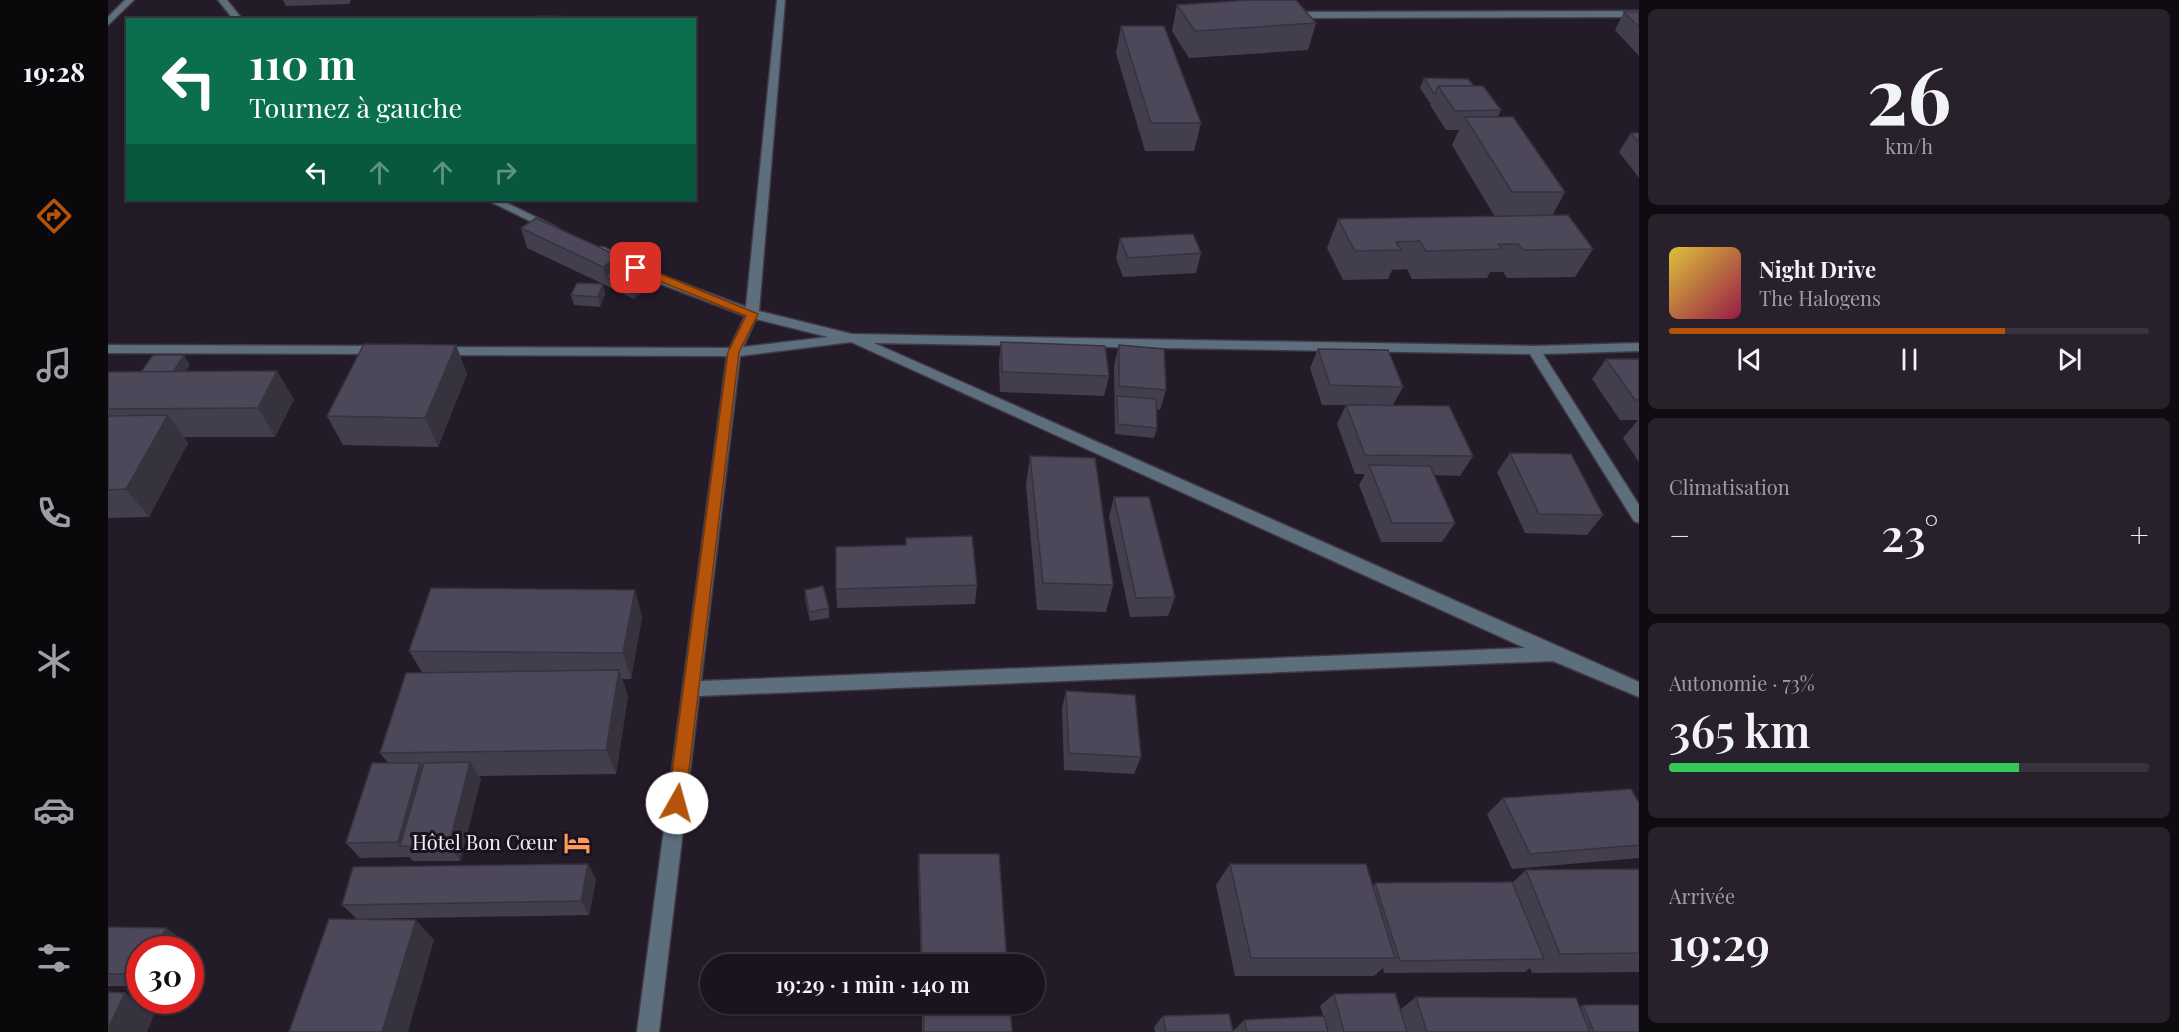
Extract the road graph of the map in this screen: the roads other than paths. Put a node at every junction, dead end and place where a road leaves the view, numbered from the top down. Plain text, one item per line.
1 (130, 0) edge
2 (222, 0) edge
3 (781, 0) edge
4 (1639, 14) edge
5 (1279, 15) edge
6 (236, 18) edge
7 (108, 22) edge
8 (495, 201) edge
9 (561, 233) edge
10 (582, 243) edge
11 (752, 314) junction
12 (852, 338) junction
13 (1639, 347) edge
14 (108, 349) edge
15 (1534, 350) junction
16 (391, 351) edge
17 (427, 351) edge
18 (734, 352) junction
19 (1639, 517) edge
20 (1555, 654) junction
21 (691, 689) junction
22 (1639, 690) edge
23 (648, 1032) edge

1 - 7 street
2 - 6 street
3 - 11 street
4 - 5 street
8 - 9 street
10 - 11 street
11 - 12 street
11 - 18 street
12 - 15 street
12 - 18 street
12 - 20 street
13 - 15 street
14 - 16 street
15 - 19 street
17 - 18 street
18 - 21 street
20 - 21 street
20 - 22 street
21 - 23 street

